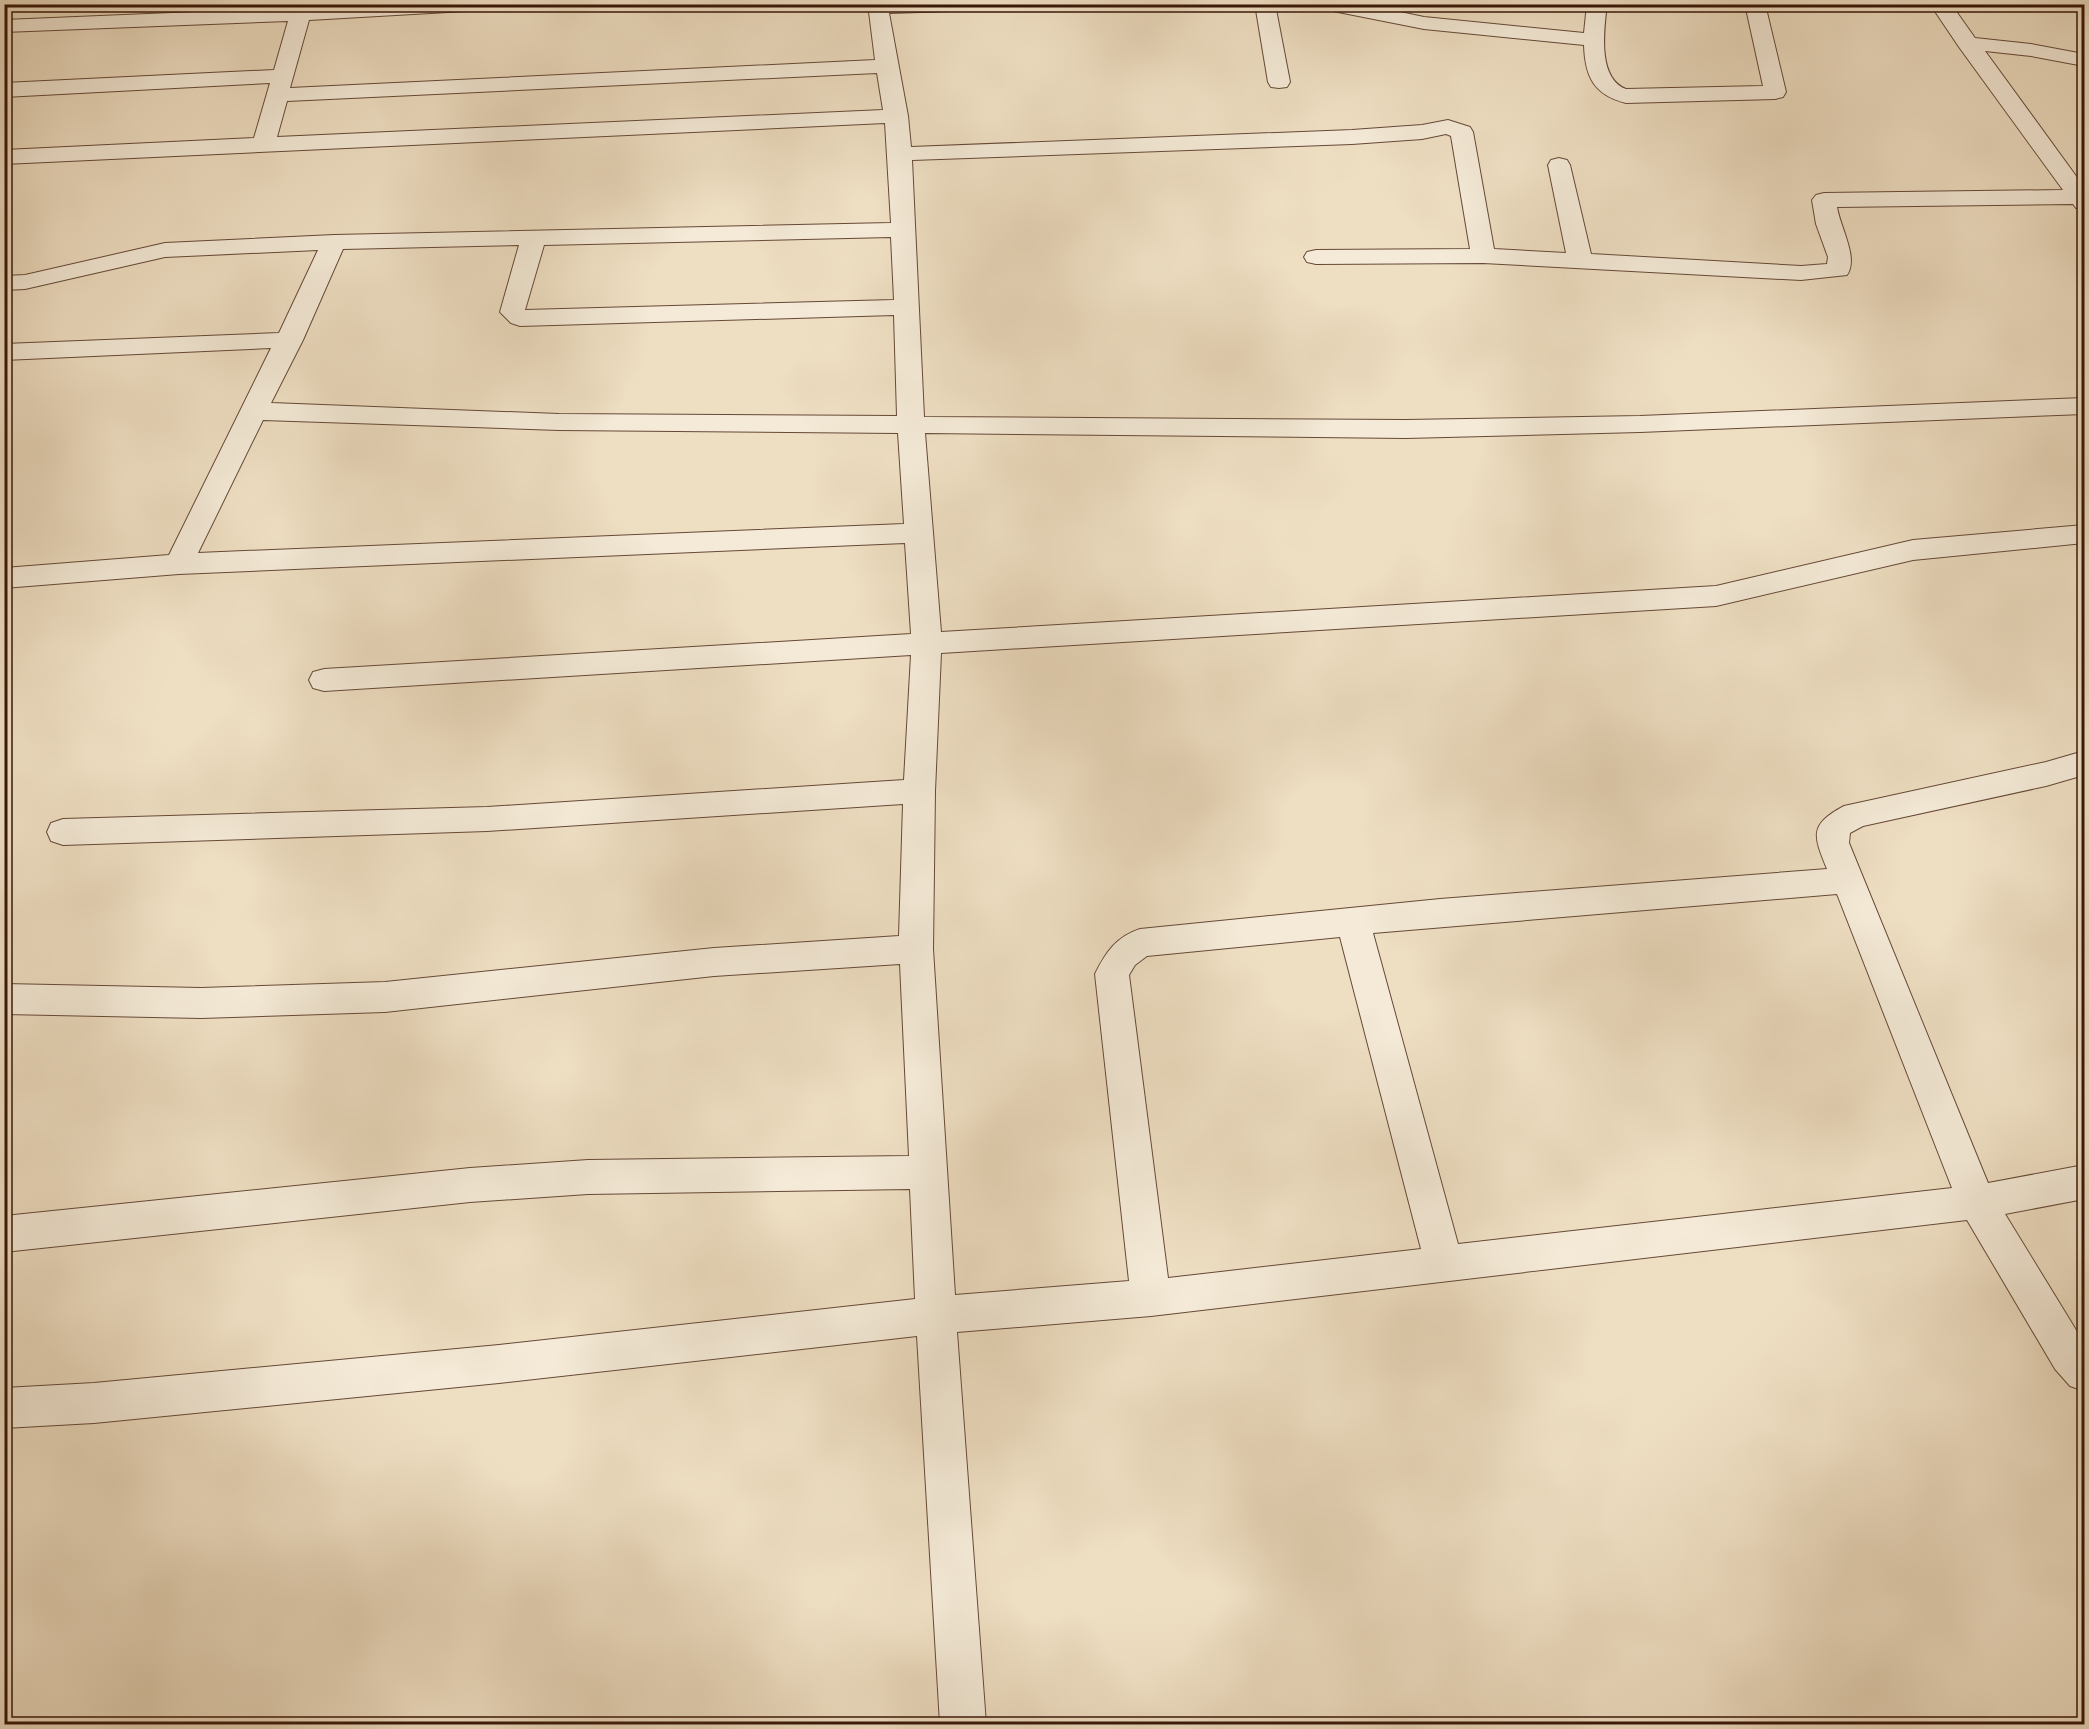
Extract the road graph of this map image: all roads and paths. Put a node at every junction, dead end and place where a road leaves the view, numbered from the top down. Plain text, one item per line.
1 (483, 4) edge
2 (982, 4) edge
3 (1265, 4) edge
4 (1328, 4) edge
5 (1597, 4) edge
6 (1755, 4) edge
7 (1940, 4) edge
8 (878, 6) edge
9 (302, 9) edge
10 (4, 26) edge
11 (1593, 40) junction
12 (1966, 43) junction
13 (2085, 60) edge
14 (886, 66) junction
15 (1279, 82) dead end
16 (280, 85) junction
17 (4, 90) edge
18 (897, 116) junction
19 (264, 144) junction
20 (900, 154) junction
21 (4, 157) edge
22 (1558, 165) dead end
23 (2083, 199) edge
24 (904, 230) junction
25 (533, 240) junction
26 (334, 242) junction
27 (1483, 256) junction
28 (1316, 257) dead end
29 (1580, 260) junction
30 (4, 283) edge
31 (906, 307) junction
32 (290, 340) junction
33 (4, 352) edge
34 (2085, 406) edge
35 (252, 411) junction
36 (911, 424) junction
37 (920, 534) junction
38 (2085, 534) edge
39 (179, 564) junction
40 (4, 578) edge
41 (927, 644) junction
42 (324, 680) dead end
43 (2085, 763) edge
44 (920, 790) junction
45 (63, 832) dead end
46 (1848, 880) junction
47 (1353, 922) junction
48 (916, 949) junction
49 (4, 999) edge
50 (927, 1172) junction
51 (2085, 1182) edge
52 (1977, 1202) junction
53 (4, 1234) edge
54 (1444, 1263) junction
55 (1151, 1298) junction
56 (936, 1315) junction
57 (2085, 1372) edge
58 (4, 1408) edge
59 (963, 1725) edge

1 - 9 street
2 - 8 street
3 - 15 street
4 - 11 street
5 - 11 street
6 - 11 street
7 - 12 street
8 - 14 street
9 - 10 street
9 - 16 street
12 - 13 street
12 - 23 street
14 - 16 street
14 - 18 street
16 - 17 street
16 - 19 street
18 - 19 street
18 - 20 street
19 - 21 street
20 - 24 street
20 - 27 street
22 - 29 street
23 - 29 street
24 - 25 street
24 - 31 street
25 - 26 street
25 - 31 street
26 - 30 street
26 - 32 street
27 - 28 street
27 - 29 street
31 - 36 street
32 - 33 street
32 - 35 street
34 - 36 street
35 - 36 street
35 - 39 street
36 - 37 street
37 - 39 street
37 - 41 street
38 - 41 street
39 - 40 street
41 - 42 street
41 - 44 street
43 - 46 street
44 - 45 street
44 - 48 street
46 - 47 street
46 - 52 street
47 - 54 street
47 - 55 street
48 - 49 street
48 - 50 street
50 - 53 street
50 - 56 street
51 - 52 street
52 - 54 street
52 - 57 street
54 - 55 street
55 - 56 street
56 - 58 street
56 - 59 street

